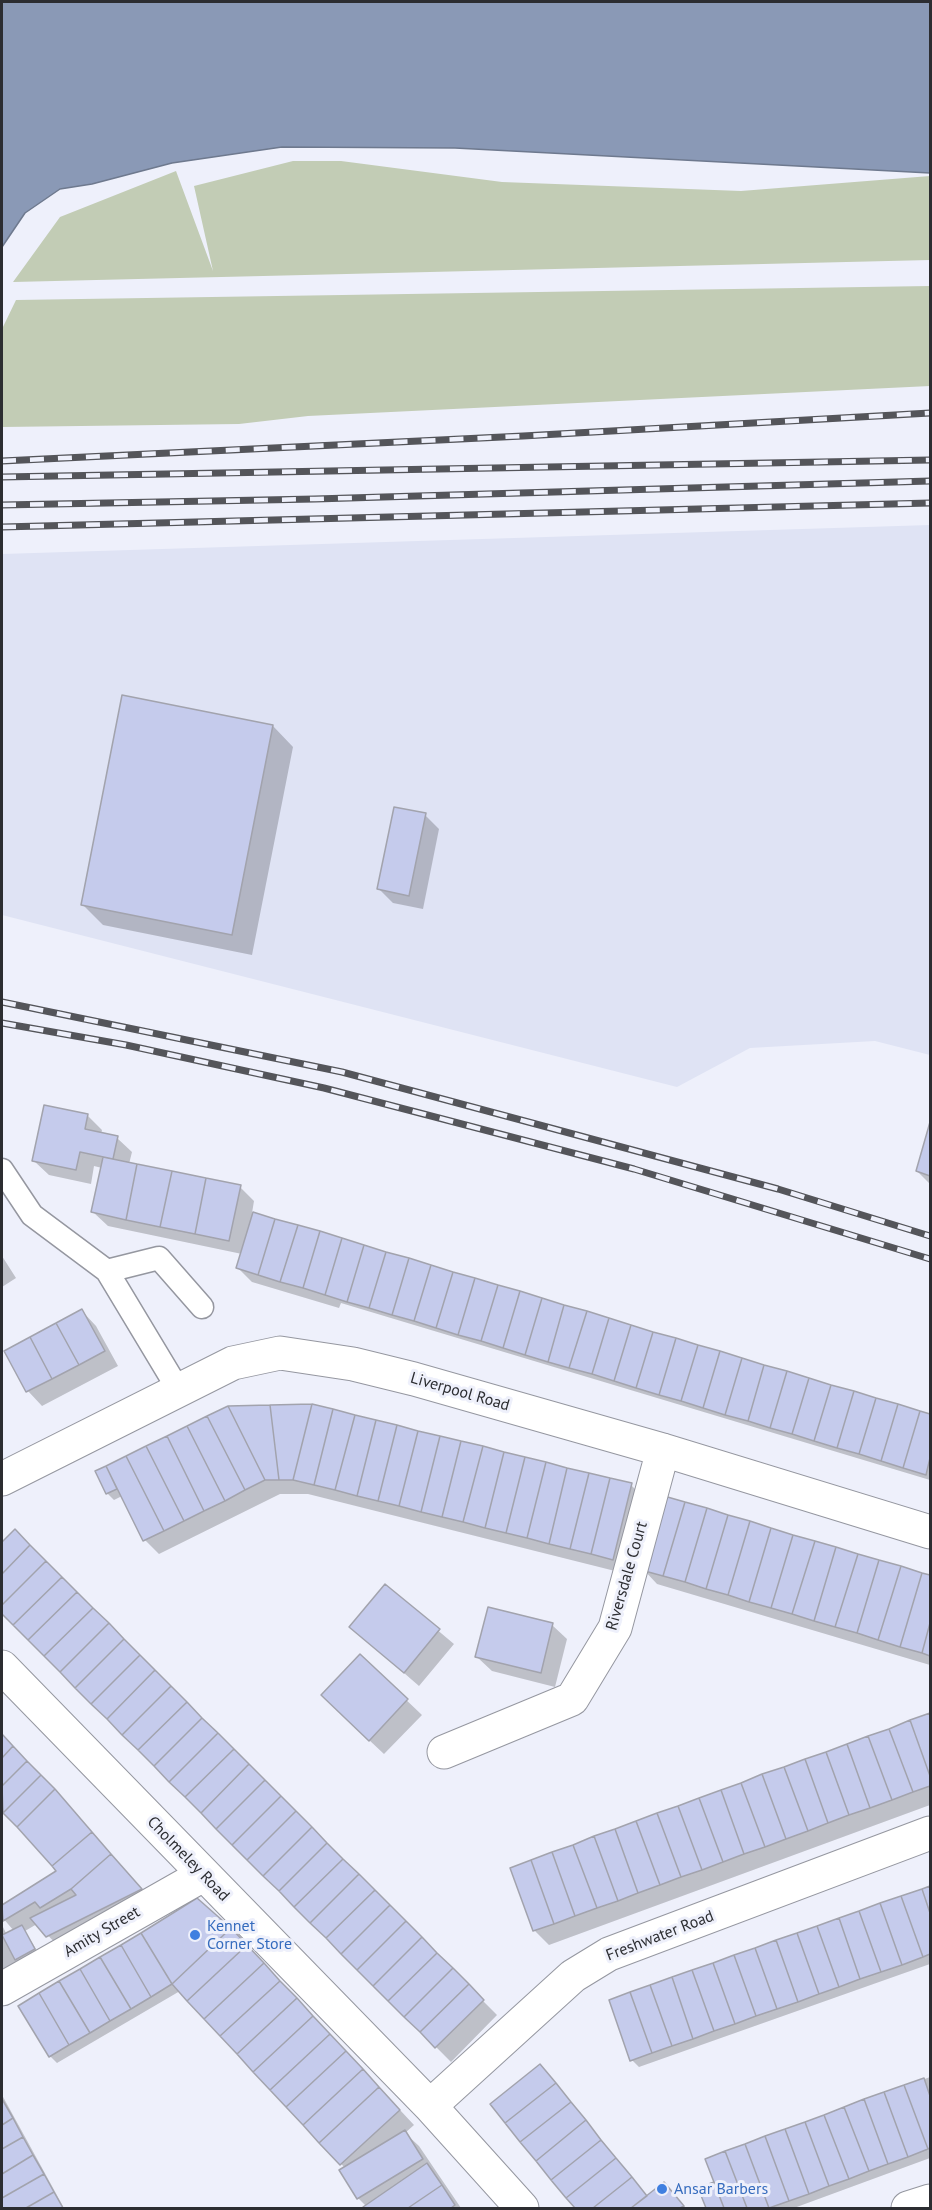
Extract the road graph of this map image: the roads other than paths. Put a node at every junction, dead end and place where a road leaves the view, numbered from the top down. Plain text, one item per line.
1 (2, 1170) edge
2 (107, 1271) junction
3 (202, 1307) dead end
4 (178, 1389) junction
5 (663, 1450) junction
6 (2, 1479) edge
7 (930, 1532) edge
8 (2, 1667) edge
9 (444, 1752) dead end
10 (930, 1833) edge
11 (203, 1875) junction
12 (2, 1989) edge
13 (430, 2106) junction
14 (930, 2200) edge
15 (522, 2208) edge
16 (908, 2208) edge

1 - 2 lane
2 - 3 lane
2 - 4 lane
4 - 5 street, Liverpool Road
4 - 6 street, Liverpool Road
5 - 7 street, Liverpool Road
5 - 9 street, Riversdale Court
8 - 11 street, Cholmeley Road
10 - 13 street, Freshwater Road
11 - 12 street, Amity Street
11 - 13 street, Cholmeley Road
13 - 15 street, Cholmeley Road
14 - 16 street

